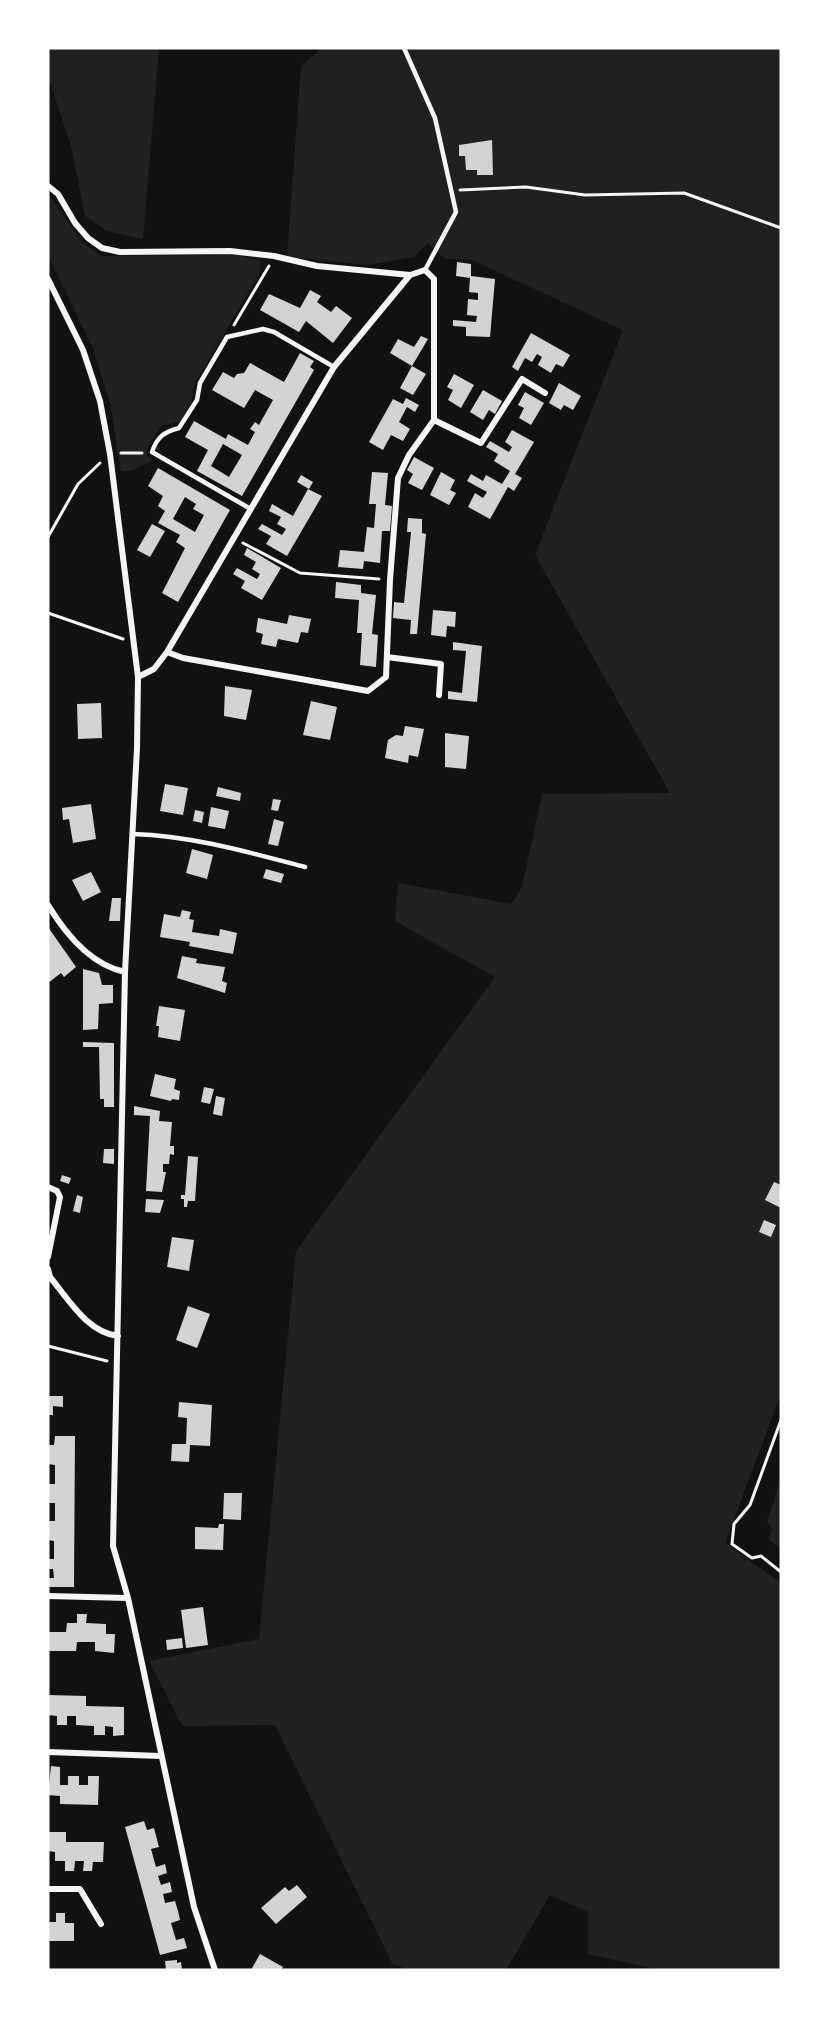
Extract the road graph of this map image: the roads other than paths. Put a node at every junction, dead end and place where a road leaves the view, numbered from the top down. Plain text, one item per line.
1 (404, 48) edge
2 (48, 186) edge
3 (425, 270) junction
4 (410, 275) junction
5 (48, 279) edge
6 (334, 367) junction
7 (545, 393) dead end
8 (434, 420) junction
9 (249, 508) junction
10 (167, 652) junction
11 (387, 657) junction
12 (138, 677) junction
13 (439, 695) dead end
14 (134, 834) junction
15 (305, 867) dead end
16 (48, 905) edge
17 (125, 972) junction
18 (48, 1186) edge
19 (48, 1257) edge
20 (48, 1269) edge
21 (118, 1336) junction
22 (48, 1596) edge
23 (128, 1598) junction
24 (48, 1752) edge
25 (161, 1756) junction
26 (48, 1889) edge
27 (100, 1924) dead end
28 (214, 1970) edge

1 - 3 lane
2 - 4 street
3 - 4 street
3 - 8 street
4 - 6 street
5 - 12 street
6 - 9 street
6 - 9 lane
7 - 8 street
8 - 11 street
9 - 10 street
10 - 11 street
10 - 12 street
11 - 13 street
12 - 14 street
14 - 15 lane
14 - 17 street
16 - 17 street
17 - 21 street
18 - 19 street
20 - 21 street
21 - 23 street
22 - 23 street
23 - 25 street
24 - 25 street
25 - 28 street
26 - 27 street

